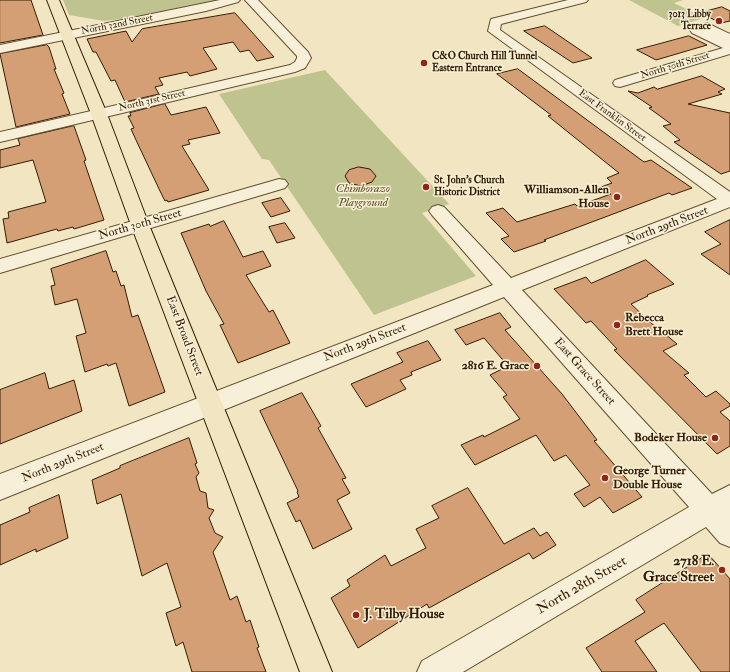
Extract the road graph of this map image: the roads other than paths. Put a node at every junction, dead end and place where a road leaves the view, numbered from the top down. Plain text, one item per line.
1 (53, 0) edge
2 (234, 0) edge
3 (251, 0) edge
4 (582, 0) edge
5 (66, 36) junction
6 (730, 38) edge
7 (730, 46) edge
8 (0, 49) edge
9 (730, 50) edge
10 (620, 83) dead end
11 (99, 114) junction
12 (0, 137) edge
13 (279, 184) dead end
14 (730, 201) edge
15 (438, 211) dead end
16 (140, 225) junction
17 (0, 266) edge
18 (508, 288) junction
19 (210, 404) junction
20 (0, 488) edge
21 (720, 504) edge
22 (730, 533) edge
23 (316, 672) edge
24 (433, 672) edge

1 - 5 main road, East Broad Street
2 - 5 street, North 32nd Street
3 - 11 street, North 31st Street
4 - 14 street, East Franklin Street
5 - 8 street, North 32nd Street
5 - 11 main road, East Broad Street
6 - 7 street
9 - 10 street, North 30th Street
11 - 12 street, North 31st Street
11 - 16 main road, East Broad Street
13 - 16 street, North 30th Street
14 - 18 street, North 29th Street
15 - 18 street, East Grace Street
16 - 17 street, North 30th Street
16 - 19 main road, East Broad Street
18 - 19 street, North 29th Street
18 - 21 street, East Grace Street
19 - 20 street, North 29th Street
19 - 23 main road, East Broad Street
21 - 22 street, East Grace Street
21 - 24 street, North 28th Street

